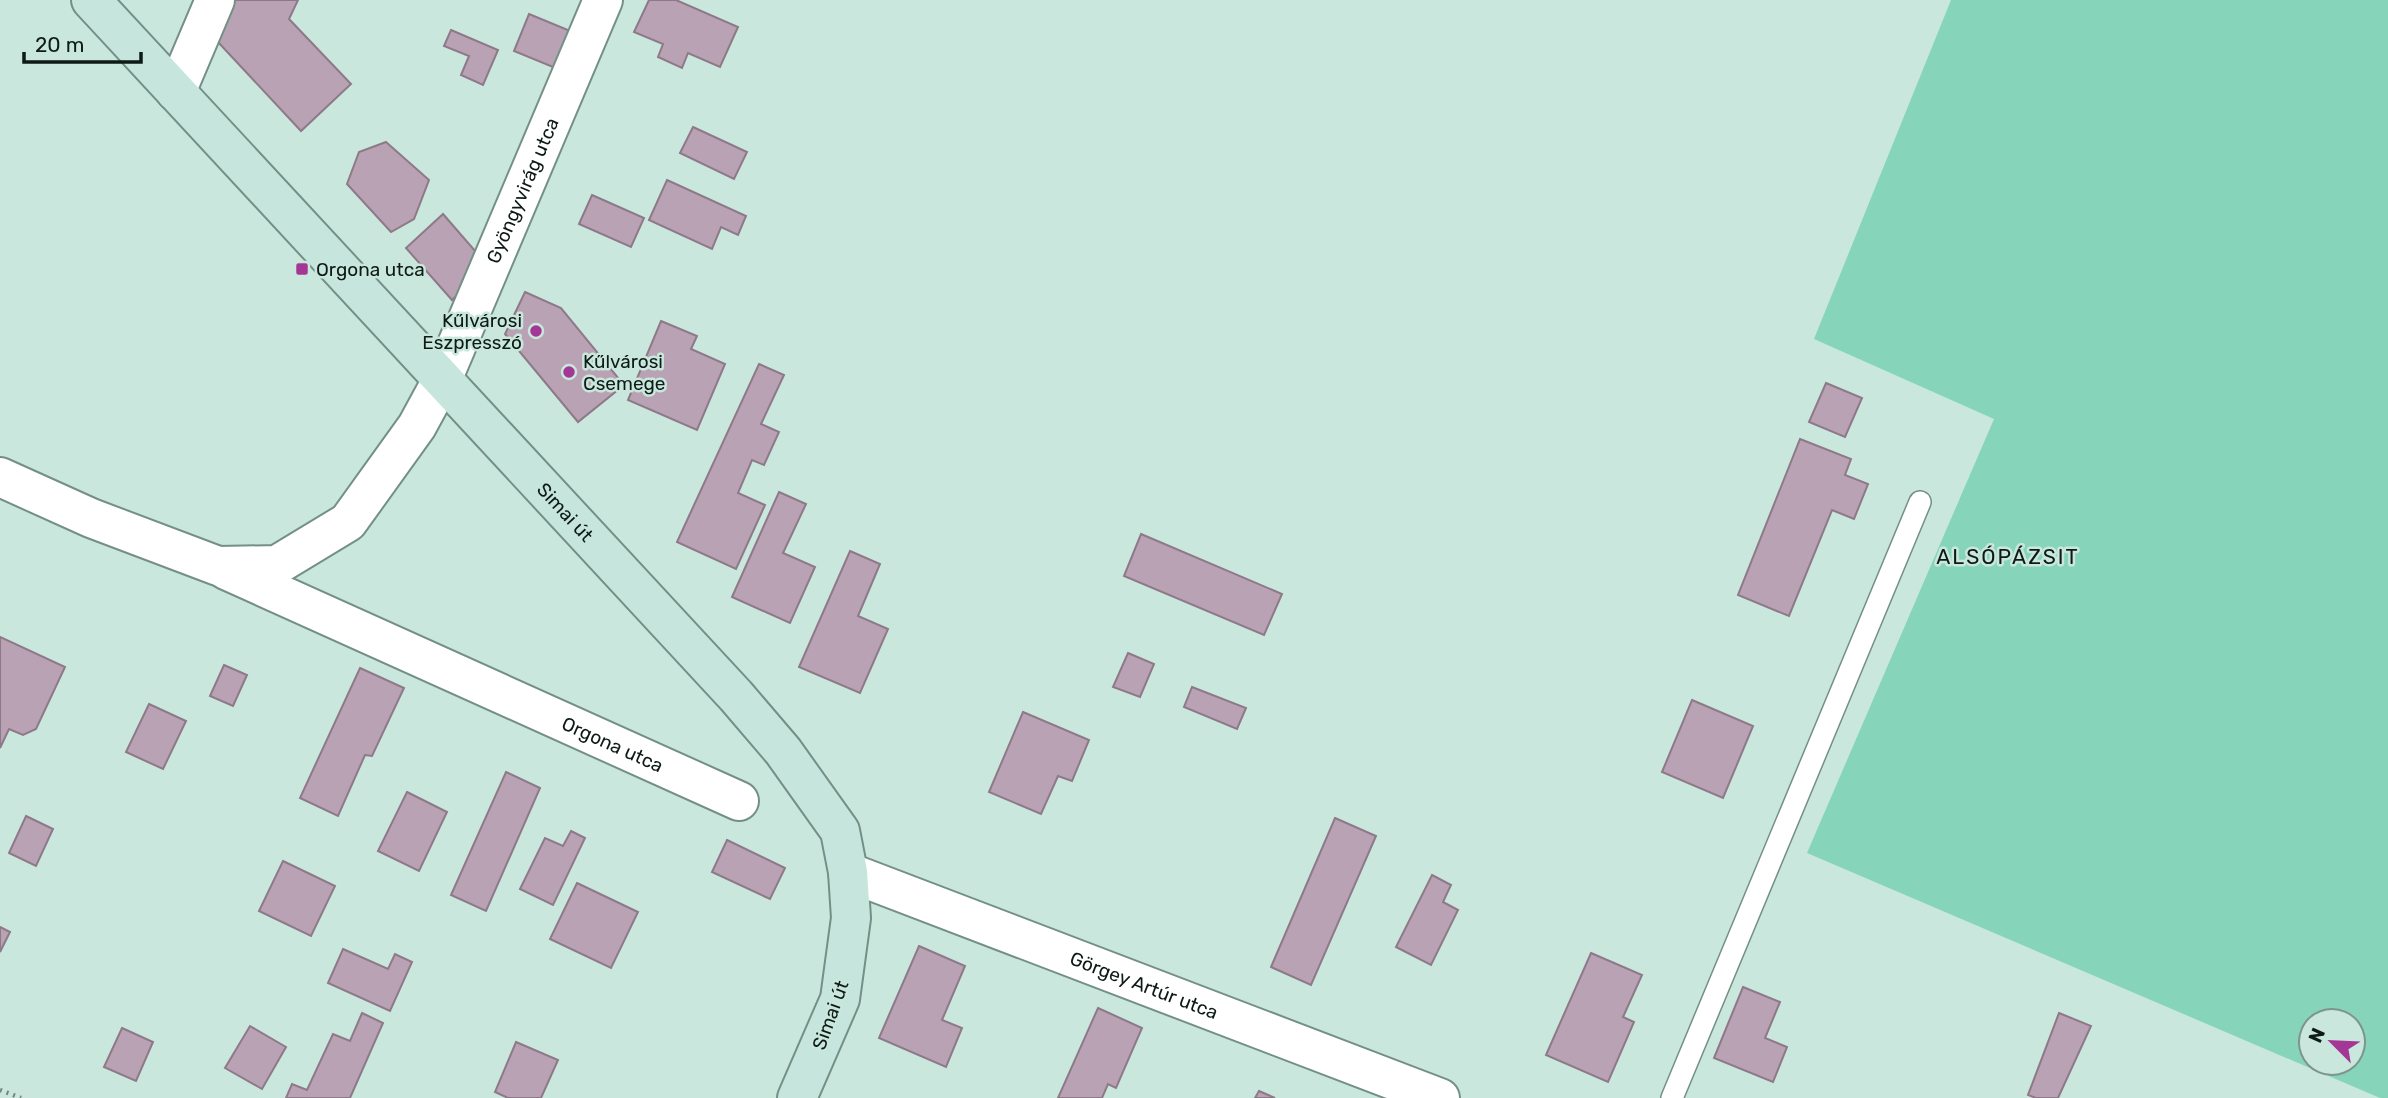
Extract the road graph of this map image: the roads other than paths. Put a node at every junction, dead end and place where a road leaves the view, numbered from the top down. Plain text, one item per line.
1 (91, 0) edge
2 (215, 0) edge
3 (603, 0) edge
4 (176, 92) junction
5 (442, 380) junction
6 (0, 477) edge
7 (1920, 502) dead end
8 (218, 566) junction
9 (739, 801) dead end
10 (848, 872) junction
11 (797, 1098) edge
12 (1440, 1098) edge
13 (1672, 1098) edge

1 - 4 main road, Simai út
2 - 4 street
3 - 5 street, Gyöngyvirág utca
4 - 5 main road, Simai út
5 - 8 street, Orgona utca
5 - 10 main road, Simai út
6 - 8 street, Orgona utca
7 - 13 lane
8 - 9 street, Orgona utca
10 - 11 main road, Simai út
10 - 12 street, Görgey Artúr utca

